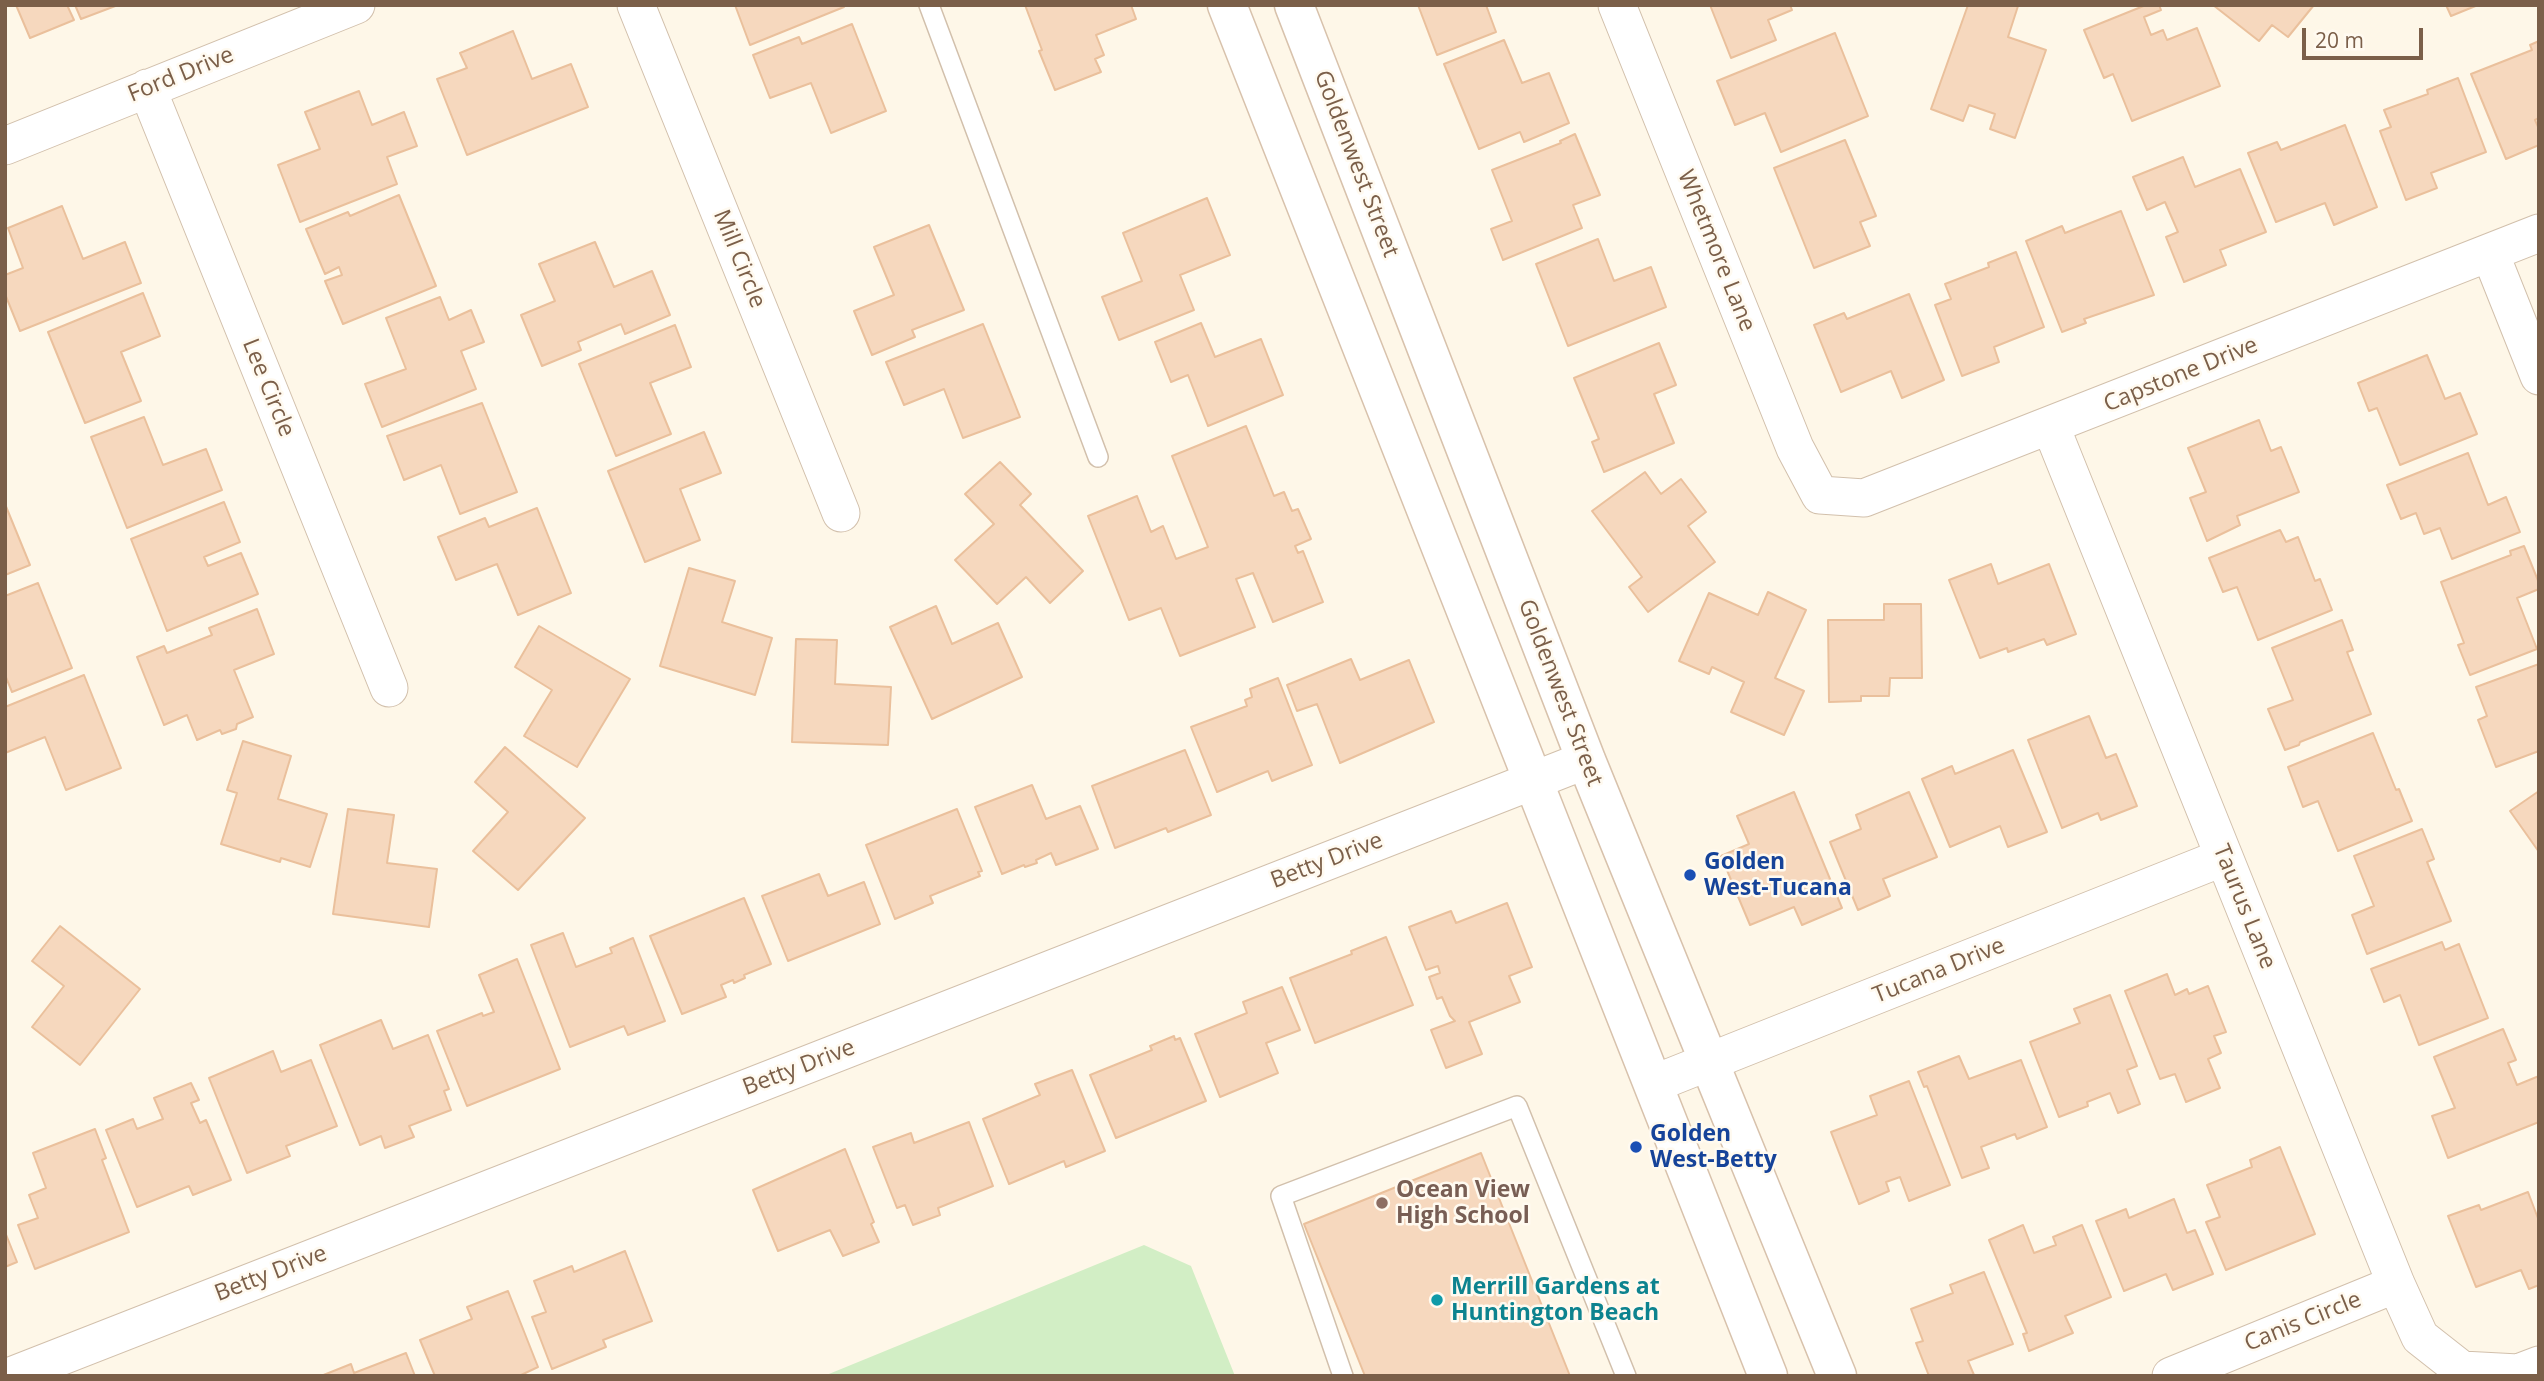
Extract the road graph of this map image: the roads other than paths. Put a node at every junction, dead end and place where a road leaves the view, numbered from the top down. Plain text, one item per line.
1 (356, 5) edge
2 (636, 5) edge
3 (929, 5) edge
4 (1227, 5) edge
5 (1294, 5) edge
6 (1617, 5) edge
7 (147, 89) junction
8 (5, 146) edge
9 (2539, 233) edge
10 (2490, 253) junction
11 (2539, 376) edge
12 (2051, 427) junction
13 (1098, 457) dead end
14 (1820, 495) joint
15 (841, 513) dead end
16 (389, 688) dead end
17 (1586, 760) junction
18 (1534, 780) junction
19 (2224, 857) junction
20 (1710, 1063) junction
21 (1653, 1084) junction
22 (2396, 1284) junction
23 (2539, 1365) edge
24 (11, 1376) edge
25 (1343, 1376) edge
26 (1626, 1376) edge
27 (1768, 1376) edge
28 (1837, 1376) edge
29 (2171, 1376) edge

1 - 7 street, Ford Drive
2 - 15 street, Mill Circle
3 - 13 lane
4 - 18 main road
5 - 17 main road, Goldenwest Street
6 - 14 street, Whetmore Lane
7 - 8 street, Ford Drive
7 - 16 street, Lee Circle
9 - 10 street, Capstone Drive
10 - 11 street
10 - 12 street, Capstone Drive
12 - 14 street, Capstone Drive
12 - 19 street, Taurus Lane
17 - 18 street, Betty Drive
17 - 20 main road, Goldenwest Street
18 - 21 main road
18 - 24 street, Betty Drive
19 - 20 street, Tucana Drive
19 - 22 street, Taurus Lane
20 - 21 street, Tucana Drive
20 - 28 main road, Goldenwest Street
21 - 27 main road
22 - 23 street, Taurus Lane
22 - 29 street, Canis Circle
25 - 26 lane

